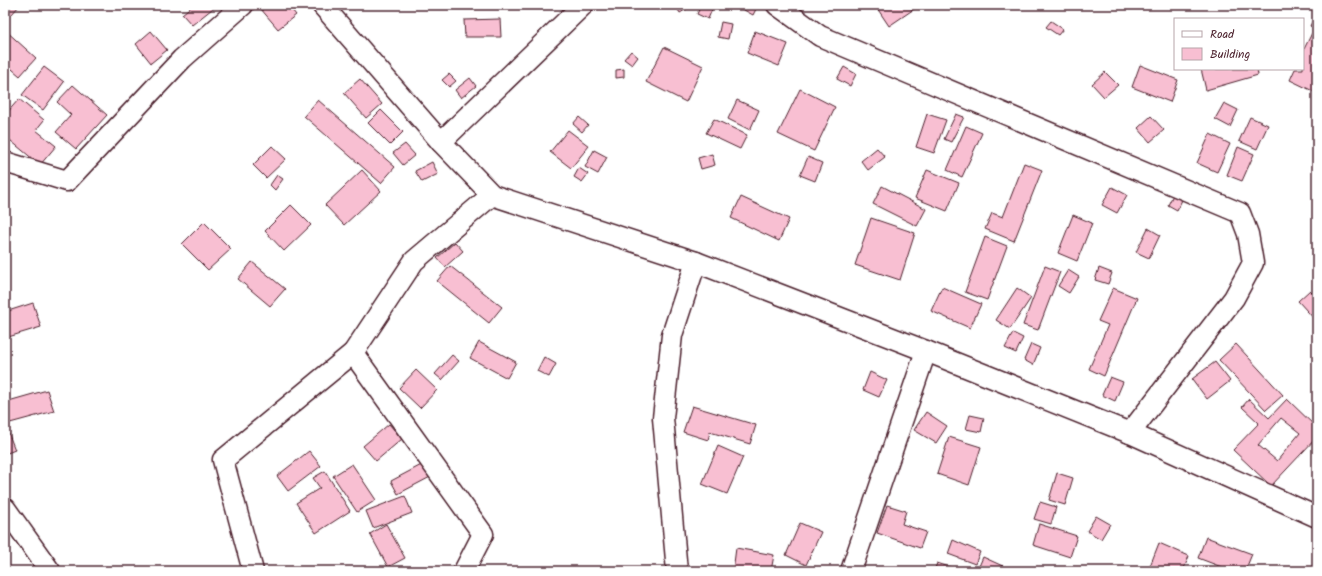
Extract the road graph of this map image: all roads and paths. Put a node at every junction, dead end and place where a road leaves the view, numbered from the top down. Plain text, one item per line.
1 (243, 5) edge
2 (322, 5) edge
3 (583, 5) edge
4 (777, 5) edge
5 (441, 142) junction
6 (5, 162) edge
7 (492, 195) junction
8 (696, 262) junction
9 (926, 351) junction
10 (353, 353) junction
11 (1130, 433) junction
12 (5, 508) edge
13 (1317, 517) edge
14 (50, 571) edge
15 (253, 571) edge
16 (464, 571) edge
17 (677, 571) edge
18 (851, 571) edge

1 - 6 street
2 - 5 street
3 - 5 street
4 - 11 street
5 - 7 street
7 - 8 street
7 - 10 street
8 - 9 street
8 - 17 street
9 - 11 street
9 - 18 street
10 - 15 street
10 - 16 street
11 - 13 street
12 - 14 street

